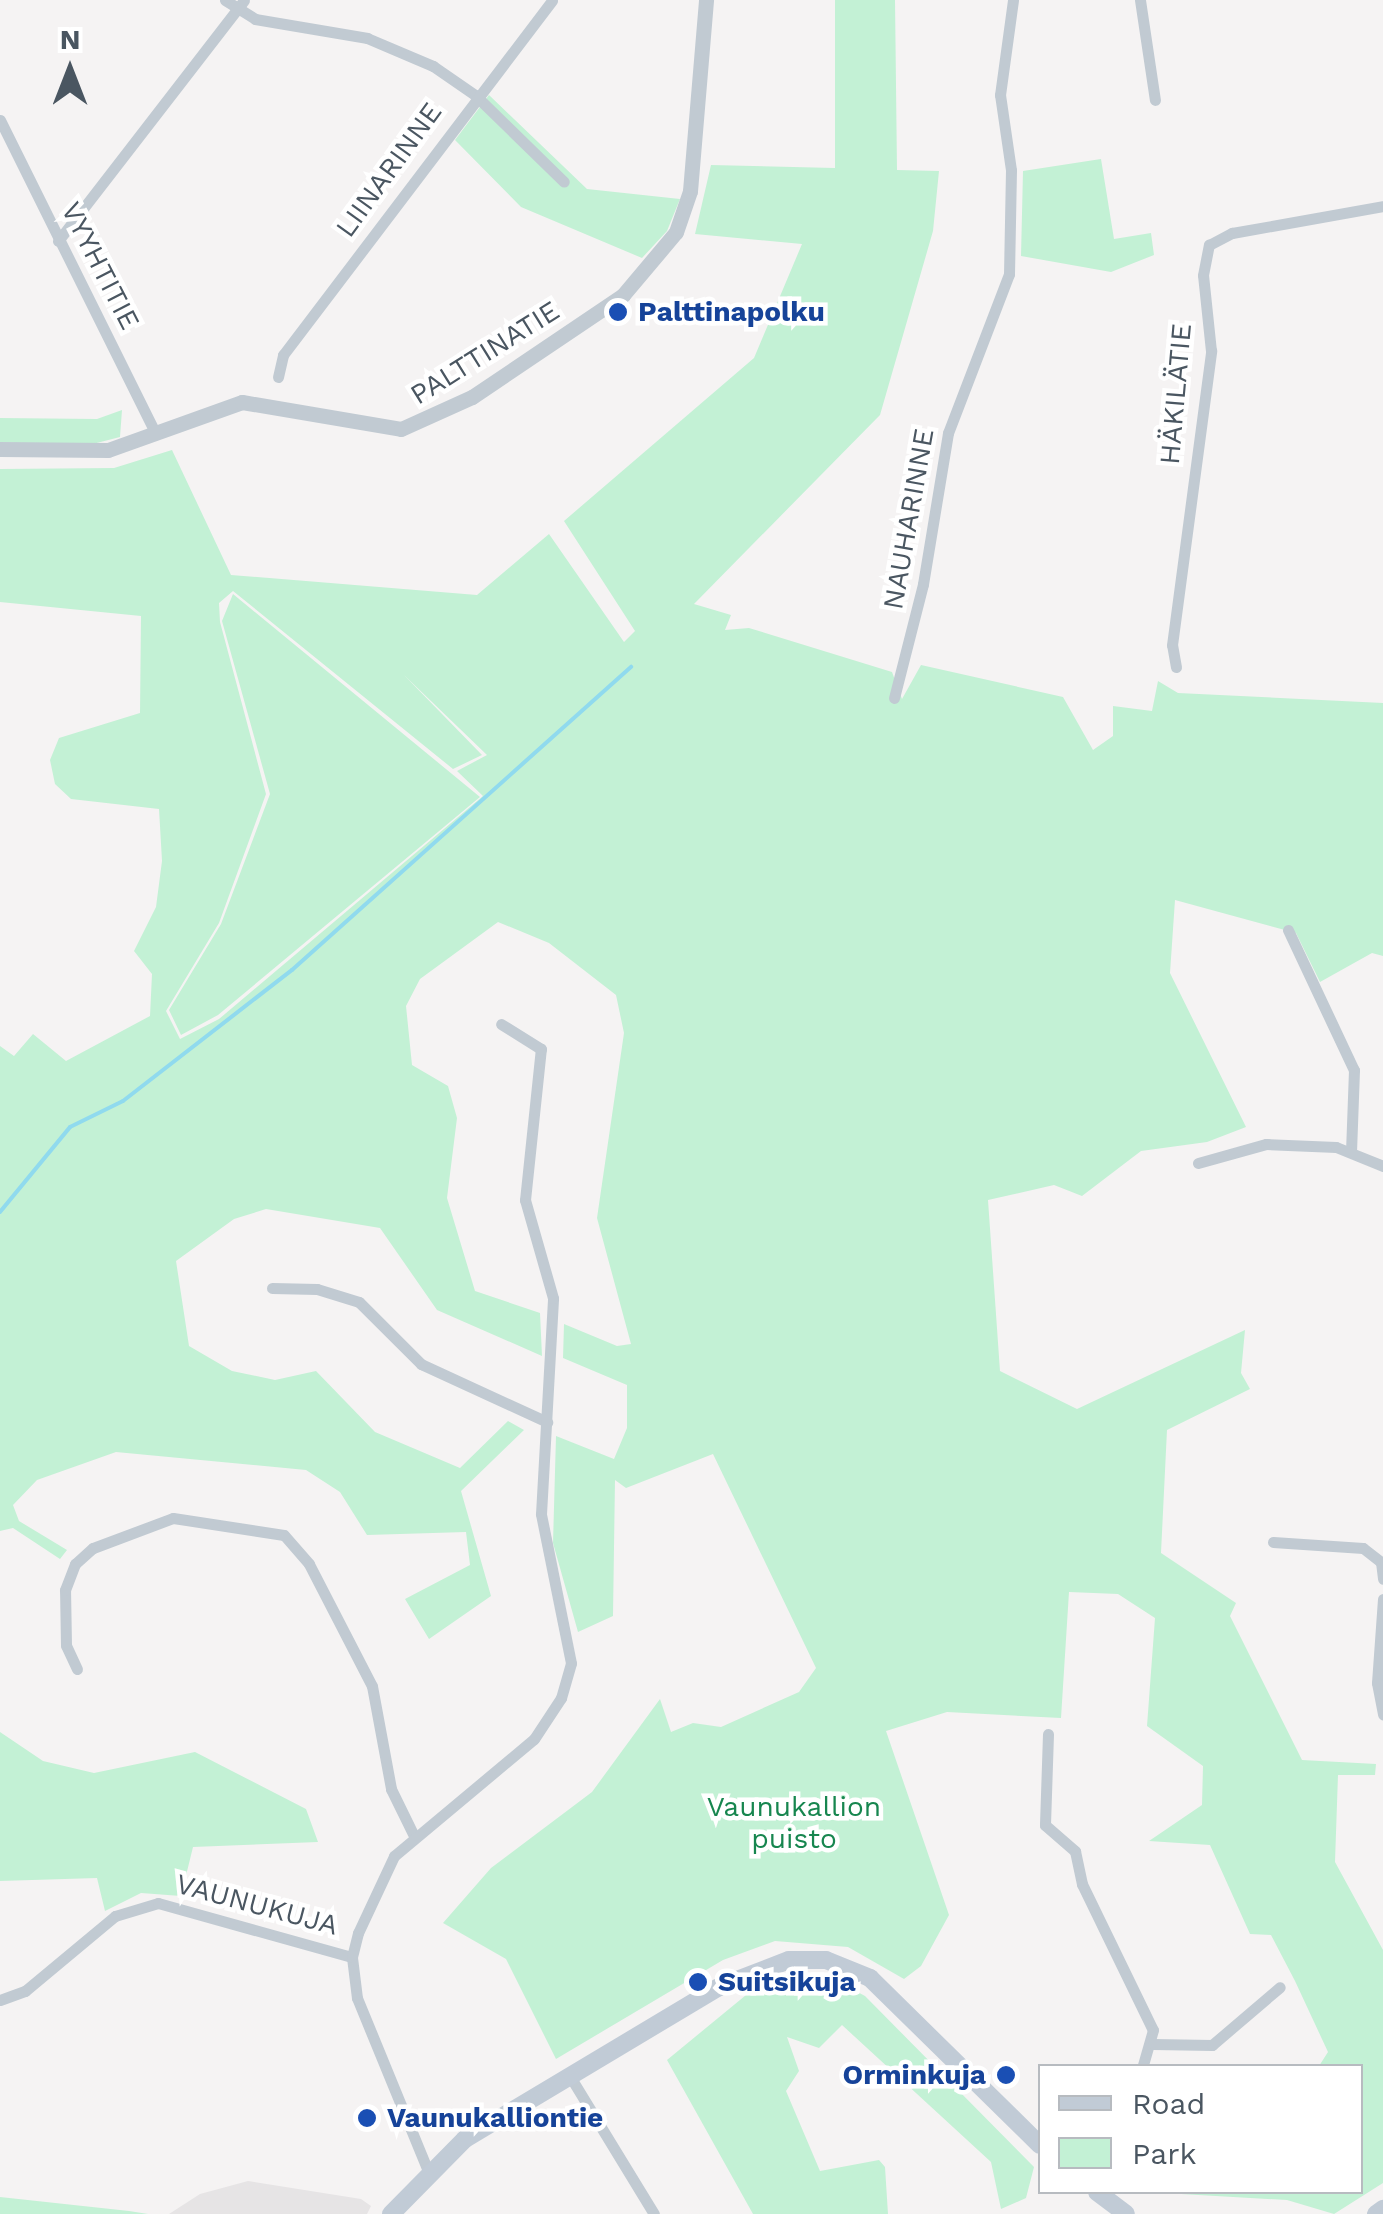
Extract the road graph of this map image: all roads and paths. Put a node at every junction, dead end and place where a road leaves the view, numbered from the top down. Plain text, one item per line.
1 (225, 0) edge
2 (552, 0) edge
3 (706, 0) edge
4 (1013, 0) edge
5 (1140, 0) edge
6 (240, 5) edge
7 (475, 96) junction
8 (1155, 100) dead end
9 (0, 120) edge
10 (564, 182) dead end
11 (1383, 206) edge
12 (58, 241) junction
13 (278, 377) dead end
14 (156, 434) junction
15 (0, 450) edge
16 (1176, 667) dead end
17 (894, 698) dead end
18 (1288, 930) dead end
19 (501, 1024) dead end
20 (1351, 1151) junction
21 (1198, 1162) dead end
22 (1383, 1166) edge
23 (272, 1288) dead end
24 (547, 1422) junction
25 (1273, 1542) dead end
26 (1381, 1562) edge
27 (1383, 1579) edge
28 (1383, 1599) edge
29 (77, 1669) dead end
30 (1383, 1714) edge
31 (1048, 1734) dead end
32 (413, 1834) junction
33 (352, 1957) junction
34 (1280, 1986) dead end
35 (0, 2000) edge
36 (1153, 2044) junction
37 (1143, 2064) edge
38 (571, 2078) junction
39 (1038, 2143) edge
40 (428, 2171) junction
41 (1082, 2194) edge
42 (1100, 2194) edge
43 (1383, 2209) edge
44 (391, 2214) edge
45 (654, 2214) edge
46 (1105, 2214) edge
47 (1126, 2214) edge
48 (1376, 2214) edge

1 - 6 street
2 - 7 street, LIINARINNE
3 - 14 street, PALTTINATIE
4 - 17 street, NAUHARINNE
5 - 8 street
6 - 7 street
6 - 12 street
7 - 10 street
7 - 13 street, LIINARINNE
9 - 12 street, VYYHTITIE
11 - 16 street, HÄKILÄTIE
12 - 14 street, VYYHTITIE
14 - 15 street, PALTTINATIE
18 - 20 street
19 - 24 street
20 - 21 street
20 - 22 street
23 - 24 street
24 - 32 street
25 - 26 street
26 - 27 street
28 - 30 street
29 - 32 street
31 - 36 street
32 - 33 street
33 - 35 street, VAUNUKUJA
33 - 40 street
34 - 36 street
36 - 37 street
38 - 39 main road
38 - 40 main road
38 - 45 street
40 - 44 main road
41 - 46 main road
42 - 47 main road
43 - 48 main road

